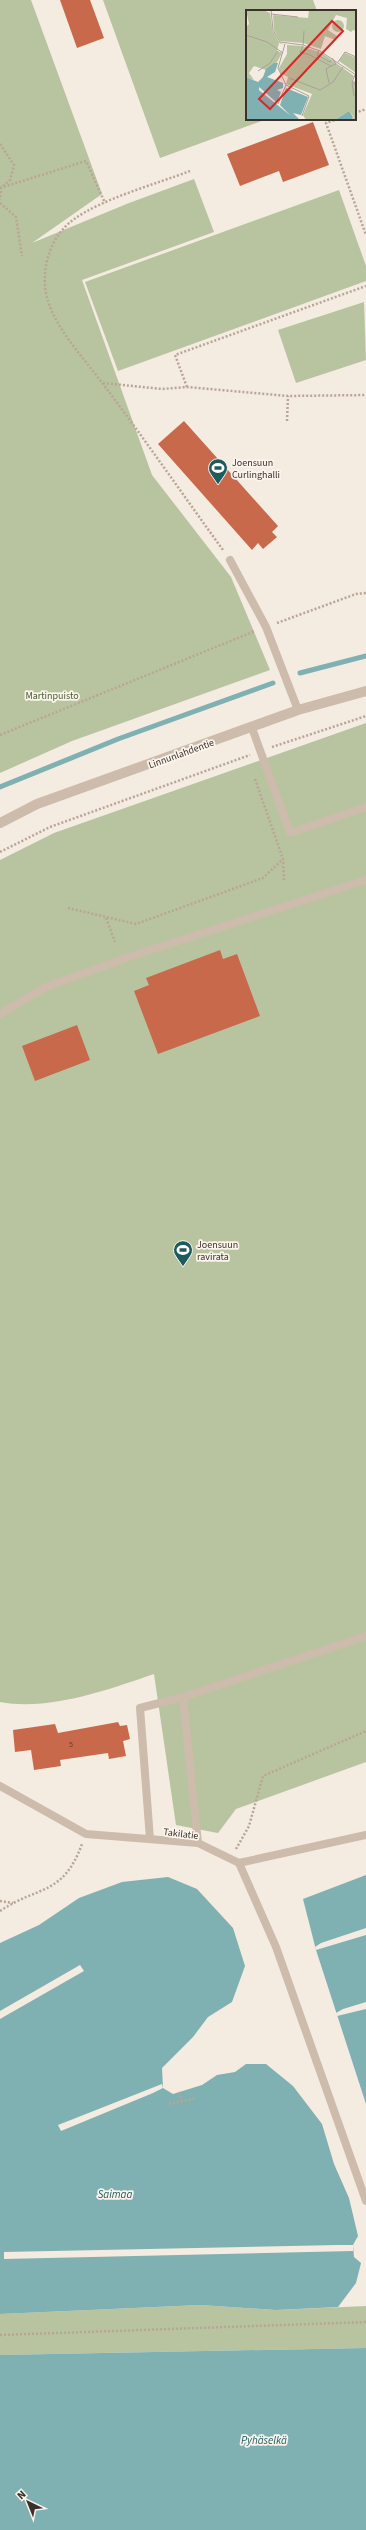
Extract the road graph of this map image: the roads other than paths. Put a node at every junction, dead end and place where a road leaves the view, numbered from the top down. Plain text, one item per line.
1 (230, 560) road end
2 (366, 692) edge
3 (298, 710) junction
4 (252, 728) junction
5 (366, 807) edge
6 (0, 823) edge
7 (366, 880) edge
8 (0, 1014) edge
9 (366, 1636) edge
10 (183, 1697) junction
11 (0, 1786) edge
12 (366, 1835) edge
13 (150, 1839) junction
14 (198, 1843) junction
15 (239, 1863) junction
16 (366, 2201) edge

1 - 3 lane
2 - 3 street, Linnunlahdentie
3 - 4 street, Linnunlahdentie
4 - 5 lane
4 - 6 street, Linnunlahdentie
7 - 8 lane
9 - 10 lane
10 - 13 lane
10 - 14 lane
11 - 13 lane, Takilatie
12 - 15 lane
13 - 14 lane, Takilatie
14 - 15 lane, Takilatie
15 - 16 lane

